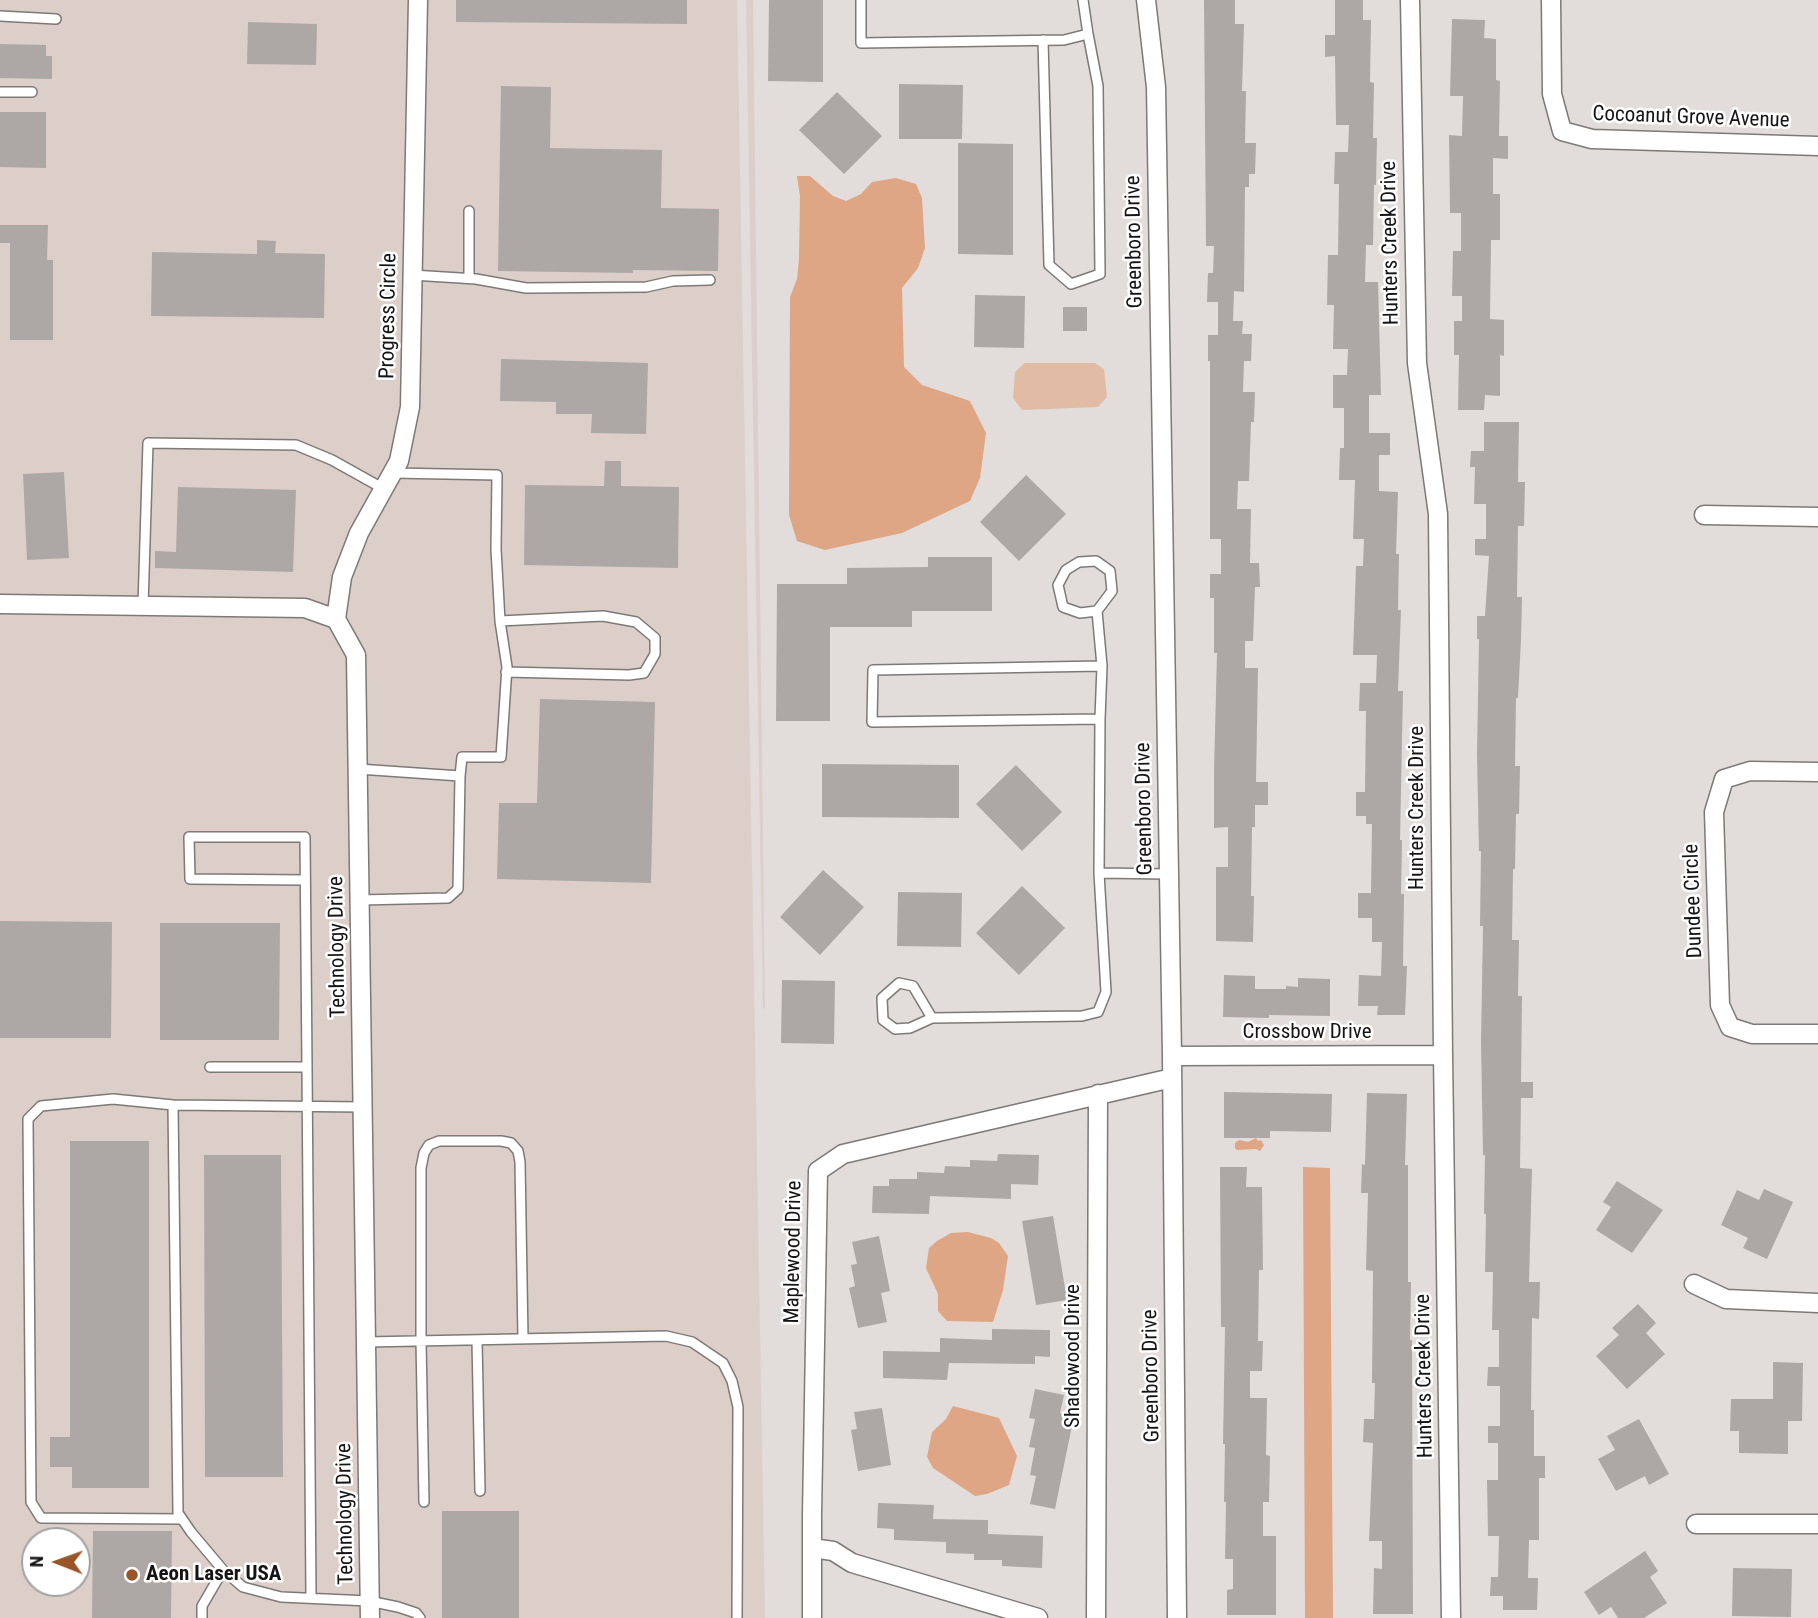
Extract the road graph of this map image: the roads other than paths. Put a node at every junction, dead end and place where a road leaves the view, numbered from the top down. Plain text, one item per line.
1 (418, 0) edge
2 (861, 0) edge
3 (1083, 0) edge
4 (1146, 0) edge
5 (1410, 0) edge
6 (1551, 0) edge
7 (0, 16) edge
8 (57, 19) dead end
9 (1088, 34) junction
10 (1043, 40) junction
11 (0, 92) edge
12 (32, 92) dead end
13 (1818, 146) edge
14 (469, 211) dead end
15 (412, 275) junction
16 (469, 278) junction
17 (709, 280) dead end
18 (388, 481) junction
19 (1704, 514) dead end
20 (1818, 517) edge
21 (0, 604) edge
22 (143, 606) junction
23 (1097, 611) junction
24 (336, 619) junction
25 (500, 621) junction
26 (1102, 666) junction
27 (506, 672) junction
28 (1100, 719) junction
29 (358, 769) junction
30 (1818, 772) edge
31 (460, 776) junction
32 (1099, 873) junction
33 (1168, 874) junction
34 (305, 880) junction
35 (360, 900) junction
36 (932, 1018) junction
37 (1818, 1034) edge
38 (1443, 1055) junction
39 (1172, 1056) junction
40 (210, 1067) dead end
41 (307, 1067) junction
42 (1172, 1078) junction
43 (1098, 1094) junction
44 (173, 1105) junction
45 (307, 1106) junction
46 (363, 1107) junction
47 (1694, 1284) dead end
48 (1818, 1303) edge
49 (523, 1339) junction
50 (477, 1340) junction
51 (421, 1341) junction
52 (366, 1342) junction
53 (480, 1491) dead end
54 (424, 1502) dead end
55 (182, 1519) junction
56 (1696, 1524) dead end
57 (1818, 1524) edge
58 (812, 1548) junction
59 (223, 1570) junction
60 (311, 1598) junction
61 (370, 1610) edge
62 (202, 1618) edge
63 (420, 1618) edge
64 (737, 1618) edge
65 (812, 1618) edge
66 (1038, 1618) edge
67 (1096, 1618) edge
68 (1177, 1618) edge
69 (1451, 1618) edge

1 - 15 street, Progress Circle
2 - 10 lane
3 - 9 lane
4 - 33 street, Greenboro Drive
5 - 38 street, Hunters Creek Drive
6 - 13 street, Cocoanut Grove Avenue
7 - 8 lane
9 - 10 lane
9 - 10 lane
11 - 12 lane
14 - 16 lane
15 - 16 lane
15 - 18 street, Progress Circle
16 - 17 lane
18 - 22 lane
18 - 24 street, Progress Circle
18 - 25 lane
19 - 20 street
21 - 22 street
22 - 24 street
23 - 23 lane
23 - 26 lane
24 - 29 street, Technology Drive
25 - 27 lane
25 - 27 lane
26 - 28 lane
26 - 28 lane
27 - 31 lane
28 - 32 lane
29 - 31 lane
29 - 35 street, Technology Drive
30 - 37 street, Dundee Circle
31 - 35 lane
32 - 33 lane
32 - 36 lane
33 - 39 street, Greenboro Drive
34 - 34 lane
34 - 41 lane
35 - 46 street, Technology Drive
36 - 36 lane
38 - 39 street, Crossbow Drive
38 - 69 street, Hunters Creek Drive
39 - 42 street, Greenboro Drive
40 - 41 lane
41 - 45 lane
42 - 43 street, Maplewood Drive
42 - 68 street, Greenboro Drive
43 - 58 street, Maplewood Drive
43 - 67 street, Shadowood Drive
44 - 45 lane
44 - 55 lane
44 - 55 lane
45 - 46 lane
45 - 60 lane
46 - 52 street, Technology Drive
47 - 48 street
49 - 50 lane
49 - 51 lane
49 - 64 lane
50 - 51 lane
50 - 53 lane
51 - 52 lane
51 - 54 lane
52 - 61 street, Technology Drive
55 - 59 lane
56 - 57 street
58 - 65 street, Maplewood Drive
58 - 66 street
59 - 60 lane
59 - 62 lane
60 - 61 lane
61 - 63 lane

